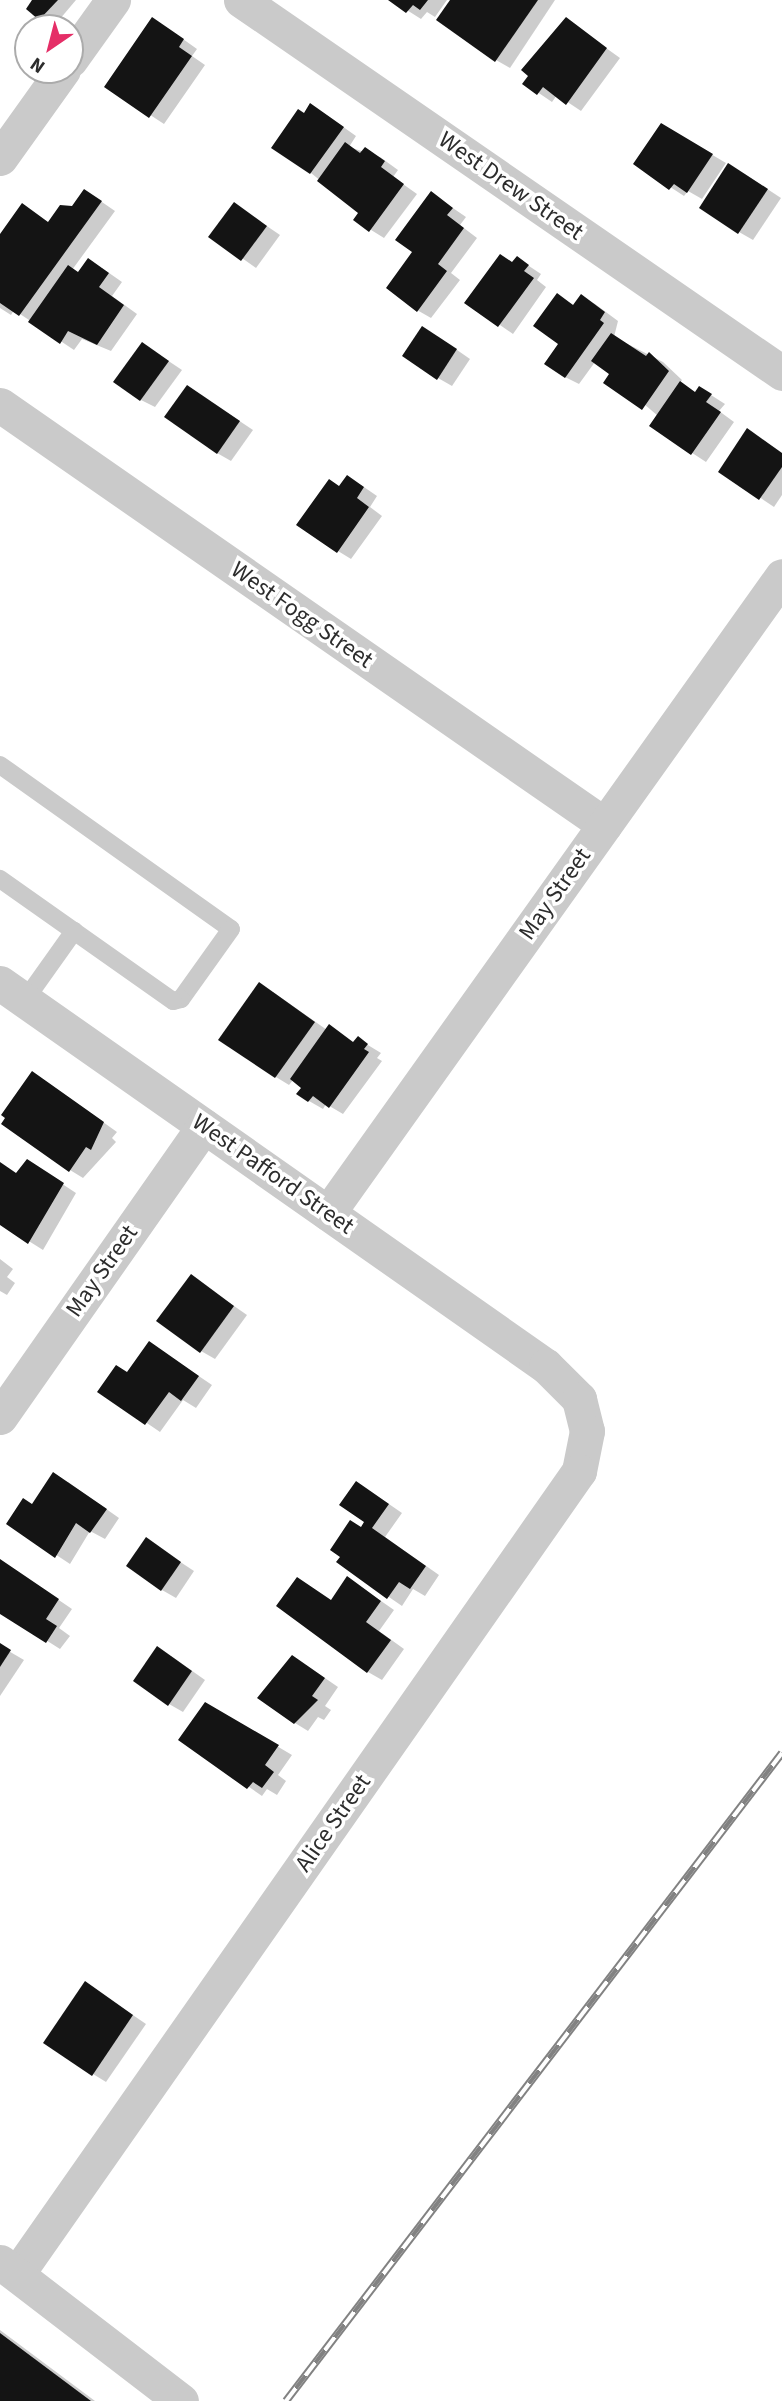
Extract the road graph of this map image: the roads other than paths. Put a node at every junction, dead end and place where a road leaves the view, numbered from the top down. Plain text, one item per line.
1 (113, 0) edge
2 (241, 0) edge
3 (84, 40) edge
4 (53, 84) edge
5 (0, 158) edge
6 (782, 373) edge
7 (0, 405) edge
8 (782, 576) edge
9 (0, 765) edge
10 (605, 825) junction
11 (0, 879) edge
12 (74, 931) junction
13 (13, 991) edge
14 (204, 1126) junction
15 (328, 1213) junction
16 (546, 1366) joint
17 (0, 1417) edge
18 (9, 2268) edge
19 (181, 2401) edge

1 - 3 street
2 - 6 street, West Drew Street
4 - 5 street
7 - 10 street, West Fogg Street
8 - 10 street, May Street
9 - 12 lane
10 - 15 street, May Street
11 - 12 lane
12 - 13 lane
13 - 14 street, West Pafford Street
14 - 15 street, West Pafford Street
14 - 17 street, May Street
15 - 16 street, West Pafford Street
16 - 18 street, Alice Street
18 - 19 street

